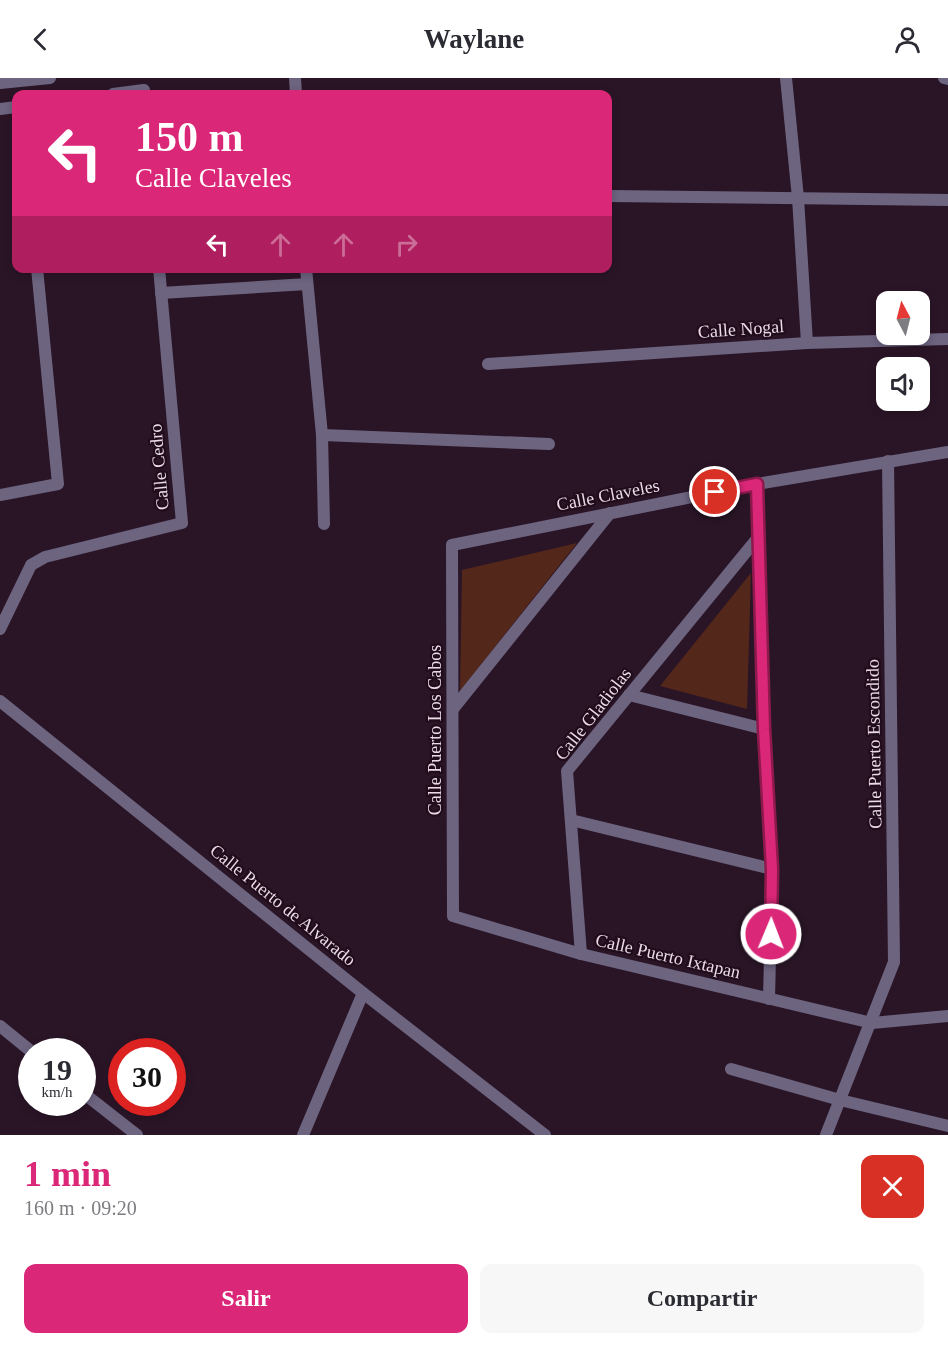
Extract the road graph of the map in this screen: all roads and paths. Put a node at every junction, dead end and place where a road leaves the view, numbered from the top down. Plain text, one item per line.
1 (50, 78) edge
2 (786, 78) edge
3 (17, 80) edge
4 (0, 83) edge
5 (612, 196) edge
6 (798, 198) junction
7 (948, 200) edge
8 (37, 273) edge
9 (159, 273) edge
10 (306, 273) edge
11 (307, 284) junction
12 (161, 293) junction
13 (948, 339) edge
14 (807, 343) junction
15 (488, 364) dead end
16 (322, 435) junction
17 (549, 444) dead end
18 (948, 452) edge
19 (888, 461) junction
20 (757, 484) junction
21 (0, 495) edge
22 (610, 513) junction
23 (324, 524) dead end
24 (760, 536) junction
25 (452, 545) joint
26 (0, 629) edge
27 (629, 694) junction
28 (0, 701) edge
29 (453, 709) junction
30 (764, 729) junction
31 (571, 820) junction
32 (772, 869) junction
33 (453, 916) joint
34 (580, 954) junction
35 (363, 993) junction
36 (769, 999) junction
37 (948, 1016) edge
38 (872, 1023) junction
39 (0, 1026) edge
40 (18, 1041) edge
41 (730, 1069) dead end
42 (840, 1100) junction
43 (96, 1103) edge
44 (948, 1126) edge
45 (137, 1135) edge
46 (303, 1135) edge
47 (545, 1135) edge
48 (826, 1135) edge

1 - 3 street
2 - 6 street
3 - 4 street
5 - 6 street
6 - 7 street
6 - 14 street
8 - 21 street
9 - 12 street, Calle Cedro
10 - 11 street
11 - 12 street
11 - 16 street
12 - 26 street, Calle Cedro
13 - 14 street, Calle Nogal
14 - 15 street, Calle Nogal
16 - 17 street
16 - 23 street
18 - 19 street, Calle Claveles
19 - 20 street, Calle Claveles
19 - 38 street, Calle Puerto Escondido
20 - 22 street, Calle Claveles
20 - 24 street
22 - 25 street, Calle Claveles
22 - 29 street
24 - 27 street, Calle Gladiolas
24 - 30 street
25 - 29 street, Calle Puerto Los Cabos
27 - 30 street
27 - 31 street, Calle Gladiolas
28 - 35 street, Calle Puerto de Alvarado
29 - 33 street, Calle Puerto Los Cabos
30 - 32 street
31 - 32 street
31 - 34 street, Calle Gladiolas
32 - 36 street
33 - 34 street, Calle Puerto Ixtapan
34 - 36 street, Calle Puerto Ixtapan
35 - 46 street
35 - 47 street, Calle Puerto de Alvarado
36 - 38 street, Calle Puerto Ixtapan
37 - 38 street, Calle Puerto Ixtapan
38 - 42 street, Calle Puerto Escondido
39 - 40 street
41 - 42 street
42 - 44 street
42 - 48 street, Calle Puerto Escondido
43 - 45 street

